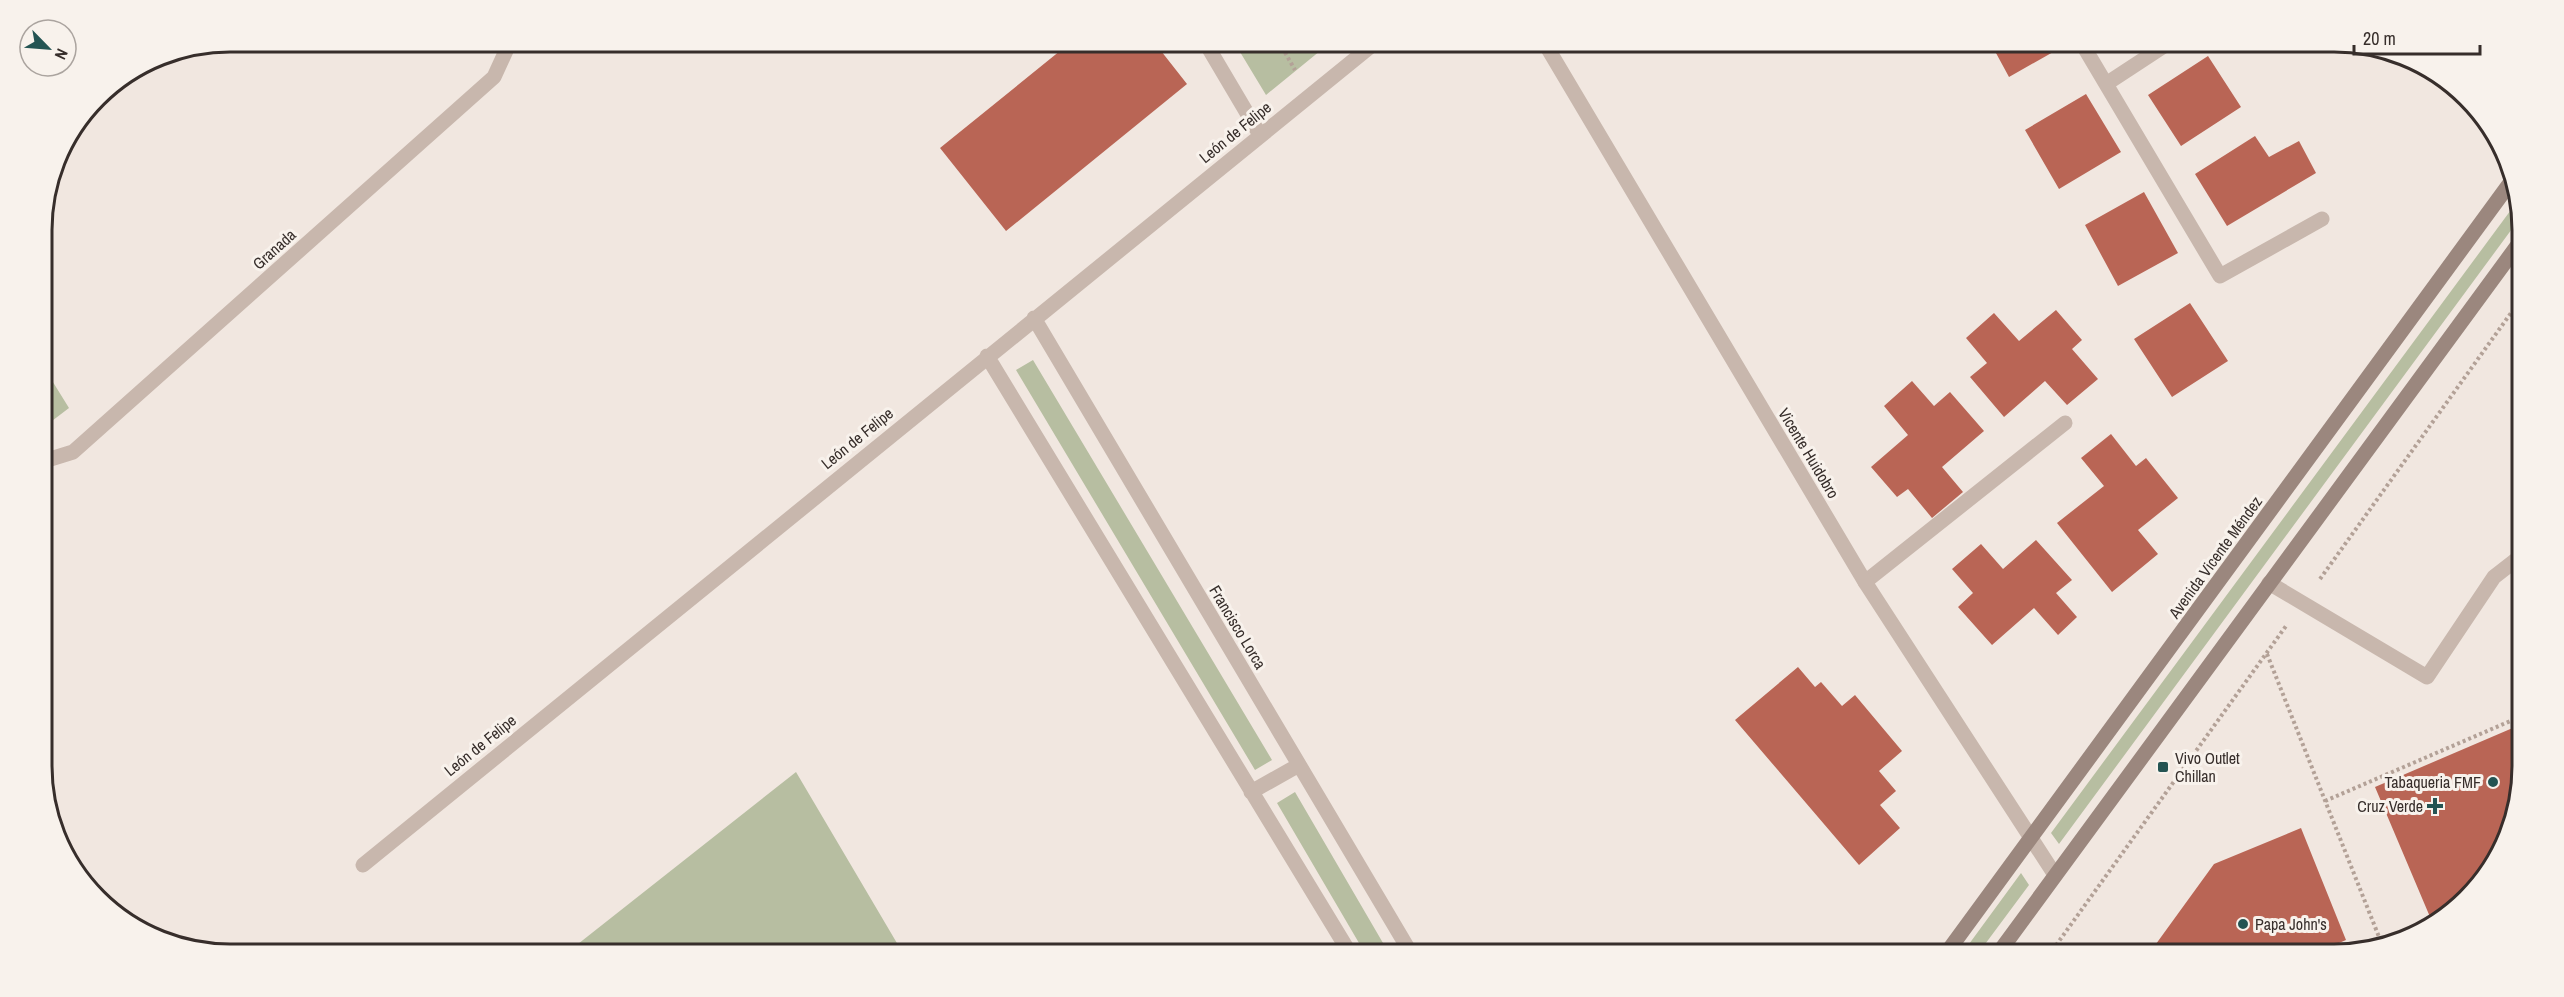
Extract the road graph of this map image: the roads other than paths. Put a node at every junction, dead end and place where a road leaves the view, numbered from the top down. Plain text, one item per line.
1 (1363, 52) edge
2 (1550, 52) edge
3 (2087, 52) edge
4 (2155, 52) edge
5 (505, 53) edge
6 (1212, 53) edge
7 (2106, 84) junction
8 (1260, 135) junction
9 (2506, 190) edge
10 (2322, 219) dead end
11 (2512, 253) edge
12 (1034, 318) junction
13 (987, 356) junction
14 (2065, 423) dead end
15 (53, 458) edge
16 (2512, 563) edge
17 (1865, 582) junction
18 (2269, 583) junction
19 (1299, 765) junction
20 (1251, 792) junction
21 (2030, 839) junction
22 (363, 865) dead end
23 (2055, 875) junction
24 (1344, 944) edge
25 (1405, 944) edge
26 (1953, 944) edge
27 (2005, 944) edge

1 - 8 street, León de Felipe
2 - 17 street, Vicente Huidobro
3 - 7 street
4 - 7 street
5 - 15 street, Granada
6 - 8 street
7 - 10 street
8 - 12 street, León de Felipe
9 - 21 main road, Avenida Vicente Méndez
11 - 18 main road
12 - 13 street, León de Felipe
12 - 19 street, Francisco Lorca
13 - 20 street
13 - 22 street, León de Felipe
14 - 17 street
16 - 18 street
17 - 21 street, Vicente Huidobro
18 - 23 main road
19 - 20 street
19 - 25 street, Francisco Lorca
20 - 24 street
21 - 23 street, Vicente Huidobro
21 - 26 main road, Avenida Vicente Méndez
23 - 27 main road

